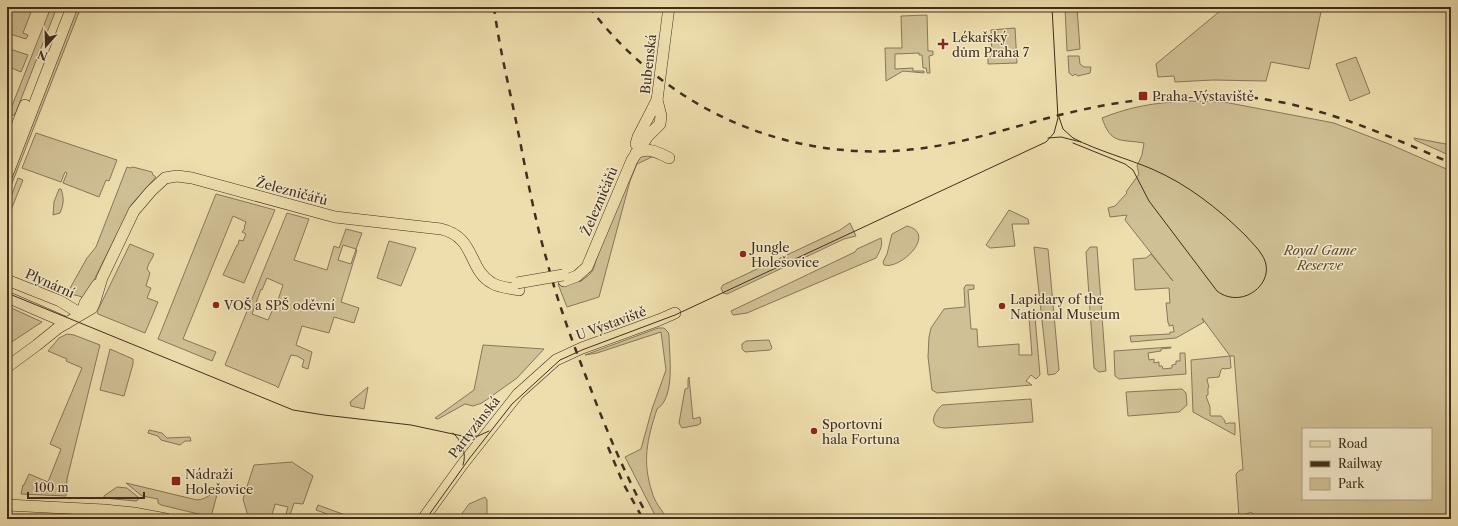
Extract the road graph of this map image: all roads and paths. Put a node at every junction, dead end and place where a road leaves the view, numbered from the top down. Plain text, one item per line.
1 (64, 7) edge
2 (72, 7) edge
3 (669, 7) edge
4 (657, 100) junction
5 (660, 124) joint
6 (7, 151) edge
7 (634, 157) junction
8 (669, 158) dead end
9 (7, 175) edge
10 (7, 280) edge
11 (7, 297) edge
12 (675, 312) dead end
13 (81, 314) junction
14 (67, 323) junction
15 (556, 360) joint
16 (7, 368) edge
17 (9, 507) edge
18 (166, 519) edge
19 (423, 519) edge

1 - 6 main road
2 - 9 main road
3 - 4 main road, Bubenská
4 - 5 main road, Bubenská
4 - 7 main road, Železničářů
5 - 7 main road, Železničářů
7 - 8 main road
7 - 13 main road, Železničářů
10 - 13 main road, Plynární
11 - 14 main road
12 - 15 main road, U Výstaviště
13 - 14 main road, Železničářů
14 - 16 main road, Železničářů
15 - 19 main road, Partyzánská
17 - 18 main road

